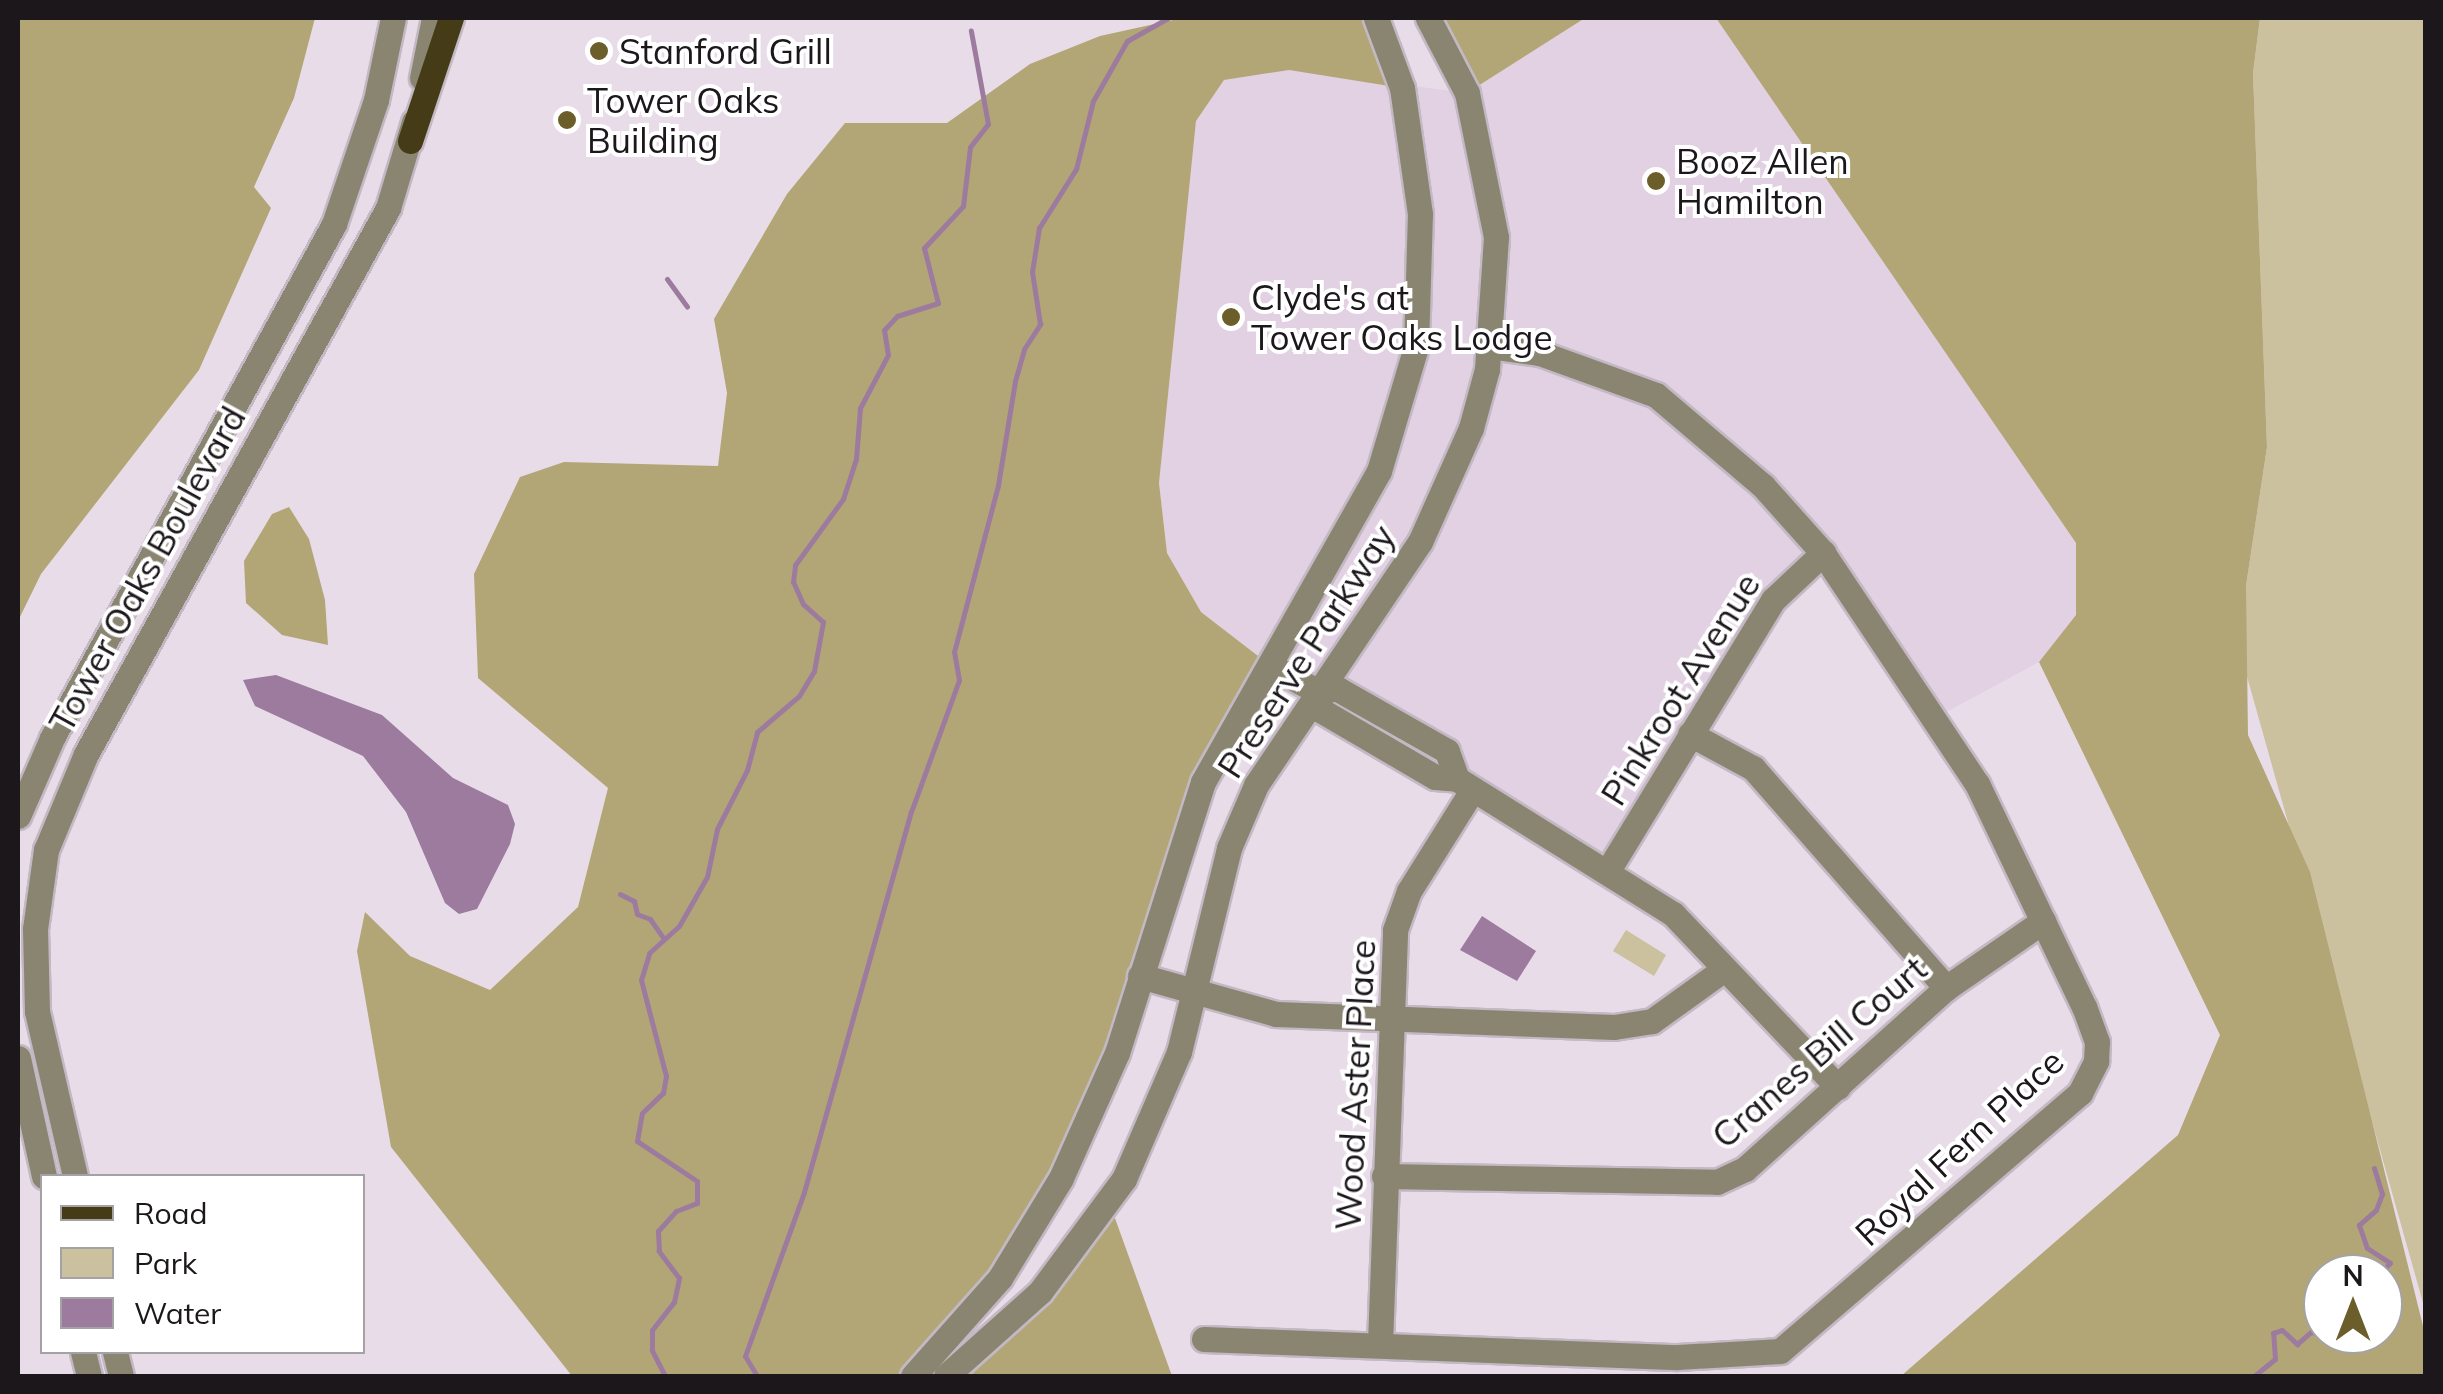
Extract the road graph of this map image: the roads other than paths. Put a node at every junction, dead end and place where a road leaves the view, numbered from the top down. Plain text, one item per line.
1 (393, 18) edge
2 (434, 18) edge
3 (452, 18) edge
4 (1376, 18) edge
5 (1428, 18) edge
6 (410, 141) junction
7 (1490, 346) junction
8 (1824, 553) junction
9 (1271, 666) junction
10 (1315, 690) junction
11 (1690, 734) junction
12 (1465, 784) junction
13 (18, 816) edge
14 (1607, 872) junction
15 (2044, 920) junction
16 (1723, 970) junction
17 (1140, 976) junction
18 (1946, 988) junction
19 (1208, 999) junction
20 (1389, 1020) junction
21 (18, 1058) edge
22 (1838, 1087) junction
23 (44, 1174) edge
24 (75, 1174) edge
25 (1384, 1176) junction
26 (964, 1322) junction
27 (1204, 1339) dead end
28 (983, 1343) junction
29 (1380, 1344) junction
30 (914, 1376) edge
31 (946, 1376) edge

1 - 13 street, Tower Oaks Boulevard
2 - 6 street, Tower Oaks Boulevard
3 - 6 main road
4 - 9 street, Preserve Parkway
5 - 7 street, Preserve Parkway
6 - 24 street, Tower Oaks Boulevard
7 - 8 street, Royal Fern Place
7 - 10 street, Preserve Parkway
8 - 11 street, Pinkroot Avenue
8 - 15 street, Royal Fern Place
9 - 10 street
9 - 17 street, Preserve Parkway
10 - 12 street
10 - 19 street, Preserve Parkway
11 - 14 street, Pinkroot Avenue
11 - 18 street
12 - 14 street
12 - 20 street, Wood Aster Place
14 - 16 street
15 - 18 street, Cranes Bill Court
15 - 29 street, Royal Fern Place
16 - 20 street
16 - 22 street
17 - 19 street
17 - 26 street, Preserve Parkway
18 - 22 street, Cranes Bill Court
19 - 20 street
19 - 28 street, Preserve Parkway
20 - 25 street, Wood Aster Place
21 - 23 street
22 - 25 street, Cranes Bill Court
25 - 29 street, Wood Aster Place
26 - 28 street
26 - 30 street, Preserve Parkway
27 - 29 street, Royal Fern Place
28 - 31 street, Preserve Parkway

